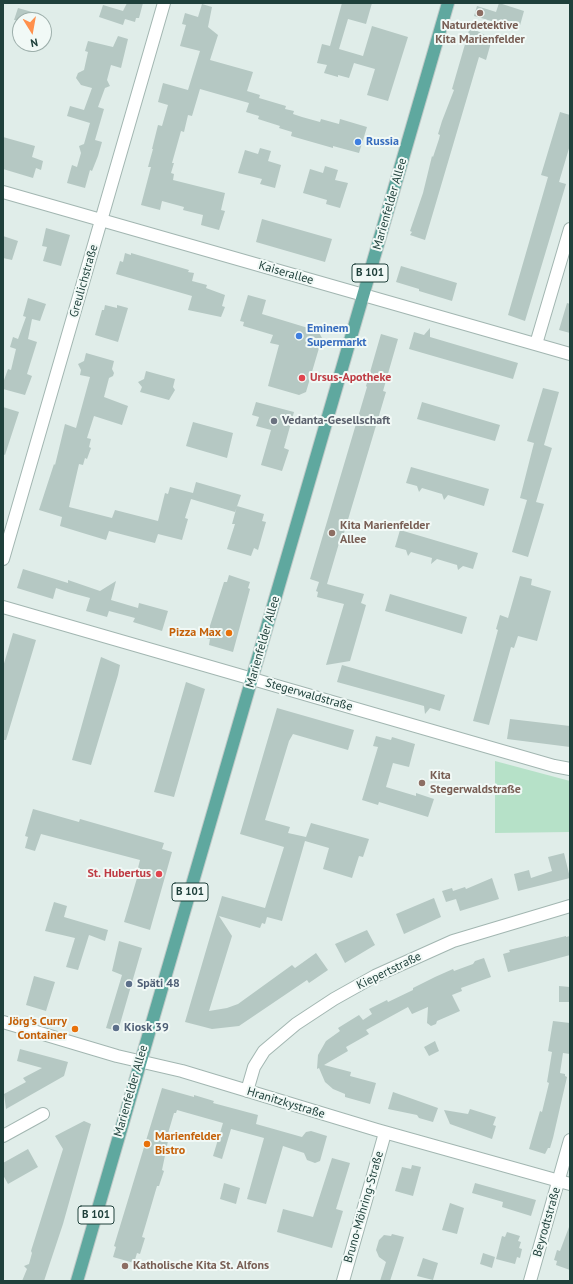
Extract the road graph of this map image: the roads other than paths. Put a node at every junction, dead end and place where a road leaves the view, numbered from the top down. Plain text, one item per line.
1 (164, 3) edge
2 (448, 3) edge
3 (3, 192) edge
4 (101, 220) junction
5 (570, 229) edge
6 (363, 295) junction
7 (536, 344) junction
8 (570, 354) edge
9 (3, 559) edge
10 (3, 607) edge
11 (252, 679) junction
12 (570, 769) edge
13 (570, 906) edge
14 (3, 1022) edge
15 (140, 1061) junction
16 (246, 1091) junction
17 (43, 1114) dead end
18 (385, 1133) junction
19 (3, 1136) edge
20 (570, 1140) edge
21 (564, 1183) edge
22 (76, 1281) edge
23 (342, 1281) edge
24 (530, 1281) edge

1 - 4 street, Greulichstraße
2 - 6 main road, Marienfelder Allee / B 101
3 - 4 street, Kaiserallee
4 - 6 street, Kaiserallee
4 - 9 street, Greulichstraße
5 - 7 street
6 - 7 street, Kaiserallee
6 - 11 main road, Marienfelder Allee / B 101
7 - 8 street, Kaiserallee
10 - 11 street, Stegerwaldstraße
11 - 12 street, Stegerwaldstraße
11 - 15 main road, Marienfelder Allee / B 101
13 - 16 street, Kiepertstraße
14 - 15 street, Hranitzkystraße
15 - 16 street, Hranitzkystraße
15 - 22 main road, Marienfelder Allee / B 101
16 - 18 street, Hranitzkystraße
17 - 19 street
18 - 21 street, Hranitzkystraße
18 - 23 street, Bruno-Möhring-Straße
20 - 21 street, Beyrodtstraße
21 - 24 street, Beyrodtstraße

